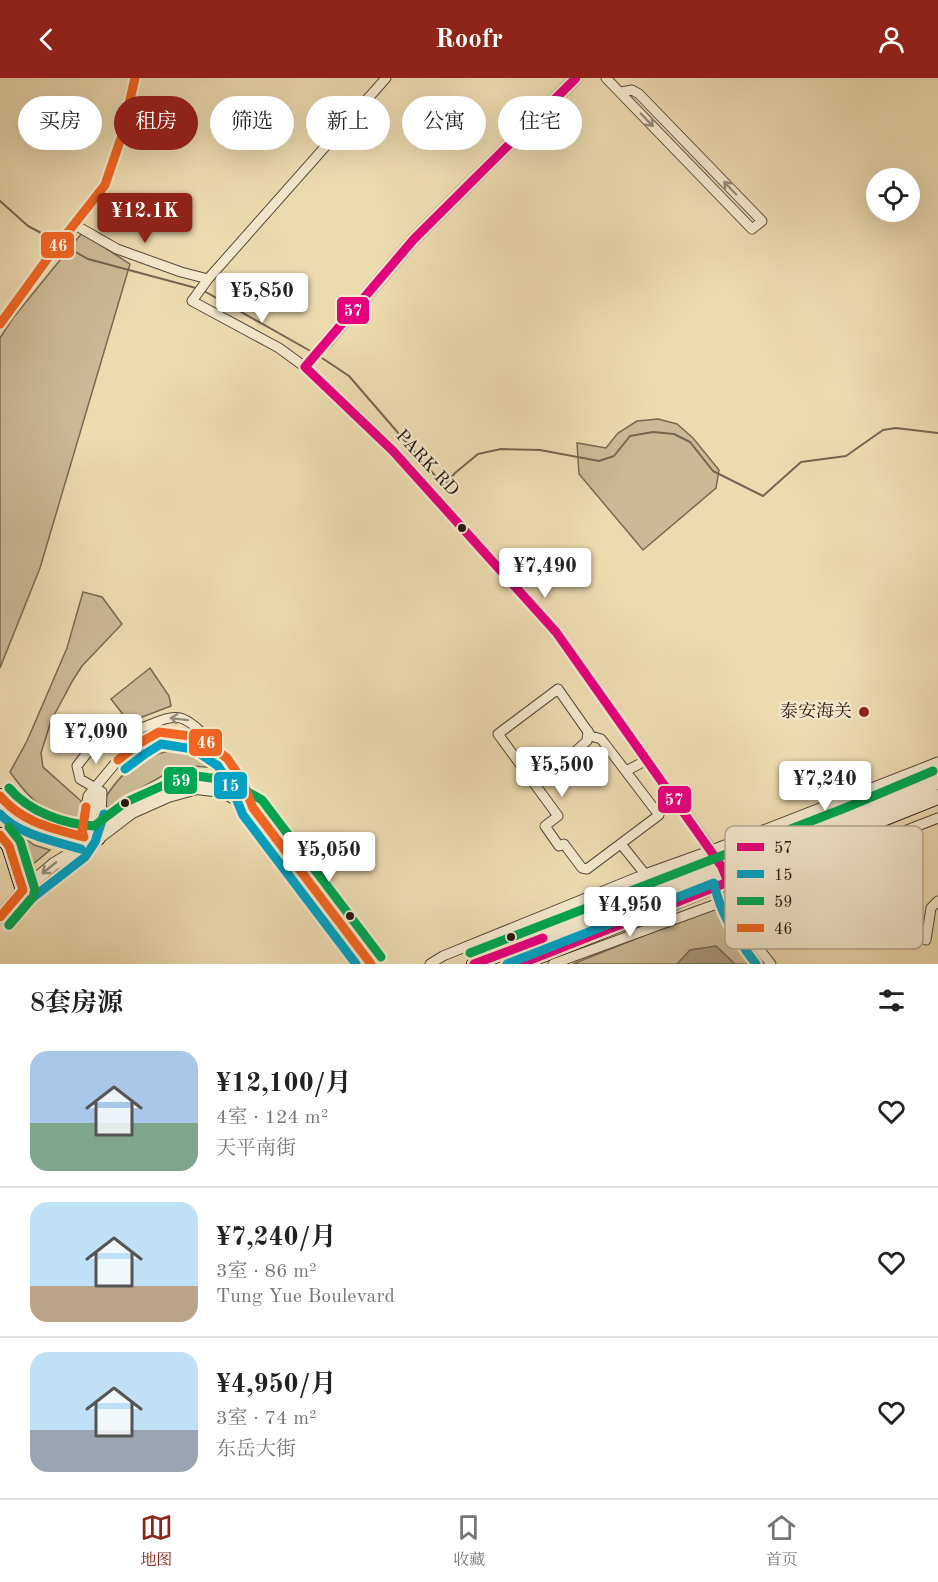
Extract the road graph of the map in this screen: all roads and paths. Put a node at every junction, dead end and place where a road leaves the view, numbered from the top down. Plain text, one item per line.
1 (135, 78) edge
2 (386, 78) edge
3 (576, 78) edge
4 (606, 78) edge
5 (621, 92) junction
6 (75, 225) junction
7 (206, 282) junction
8 (0, 324) edge
9 (324, 345) joint
10 (307, 364) junction
11 (588, 731) junction
12 (138, 744) junction
13 (220, 753) junction
14 (570, 756) dead end
15 (647, 760) junction
16 (938, 762) edge
17 (626, 771) junction
18 (938, 782) edge
19 (96, 787) junction
20 (0, 796) edge
21 (938, 797) edge
22 (254, 808) junction
23 (938, 818) edge
24 (774, 826) edge
25 (830, 826) edge
26 (866, 826) edge
27 (917, 826) edge
28 (0, 835) edge
29 (86, 841) junction
30 (621, 844) junction
31 (725, 845) edge
32 (712, 850) junction
33 (725, 866) edge
34 (722, 867) junction
35 (645, 874) junction
36 (725, 874) edge
37 (725, 883) edge
38 (23, 890) junction
39 (725, 900) edge
40 (938, 901) edge
41 (0, 917) edge
42 (927, 940) dead end
43 (759, 949) edge
44 (371, 964) edge
45 (430, 964) edge
46 (474, 964) edge
47 (520, 964) edge
48 (553, 964) edge
49 (771, 964) edge

1 - 6 street
2 - 7 street
3 - 9 street
4 - 5 street
5 -> 5 street
6 - 7 street
6 - 8 street
7 - 10 street, PARK RD
9 - 10 street
10 - 15 street, PARK RD
11 - 14 street
11 - 17 street
11 - 30 street
12 - 13 street
13 -> 12 street
12 - 19 street
12 - 19 street
13 - 22 street
15 - 17 street
15 - 32 street, PARK RD
16 - 24 street
17 - 30 street
18 - 25 main road
19 - 29 street
20 - 29 main road
21 - 26 main road
22 - 29 street
22 - 44 street
23 - 27 street
28 - 38 main road
29 -> 38 street
30 - 35 street
31 - 32 street
32 - 34 street, PARK RD
32 - 35 street
33 - 34 main road
34 - 36 street, PARK RD
34 - 46 main road
35 - 45 street
37 - 47 main road
38 - 41 street
39 - 48 street
40 - 42 street
43 - 49 street

